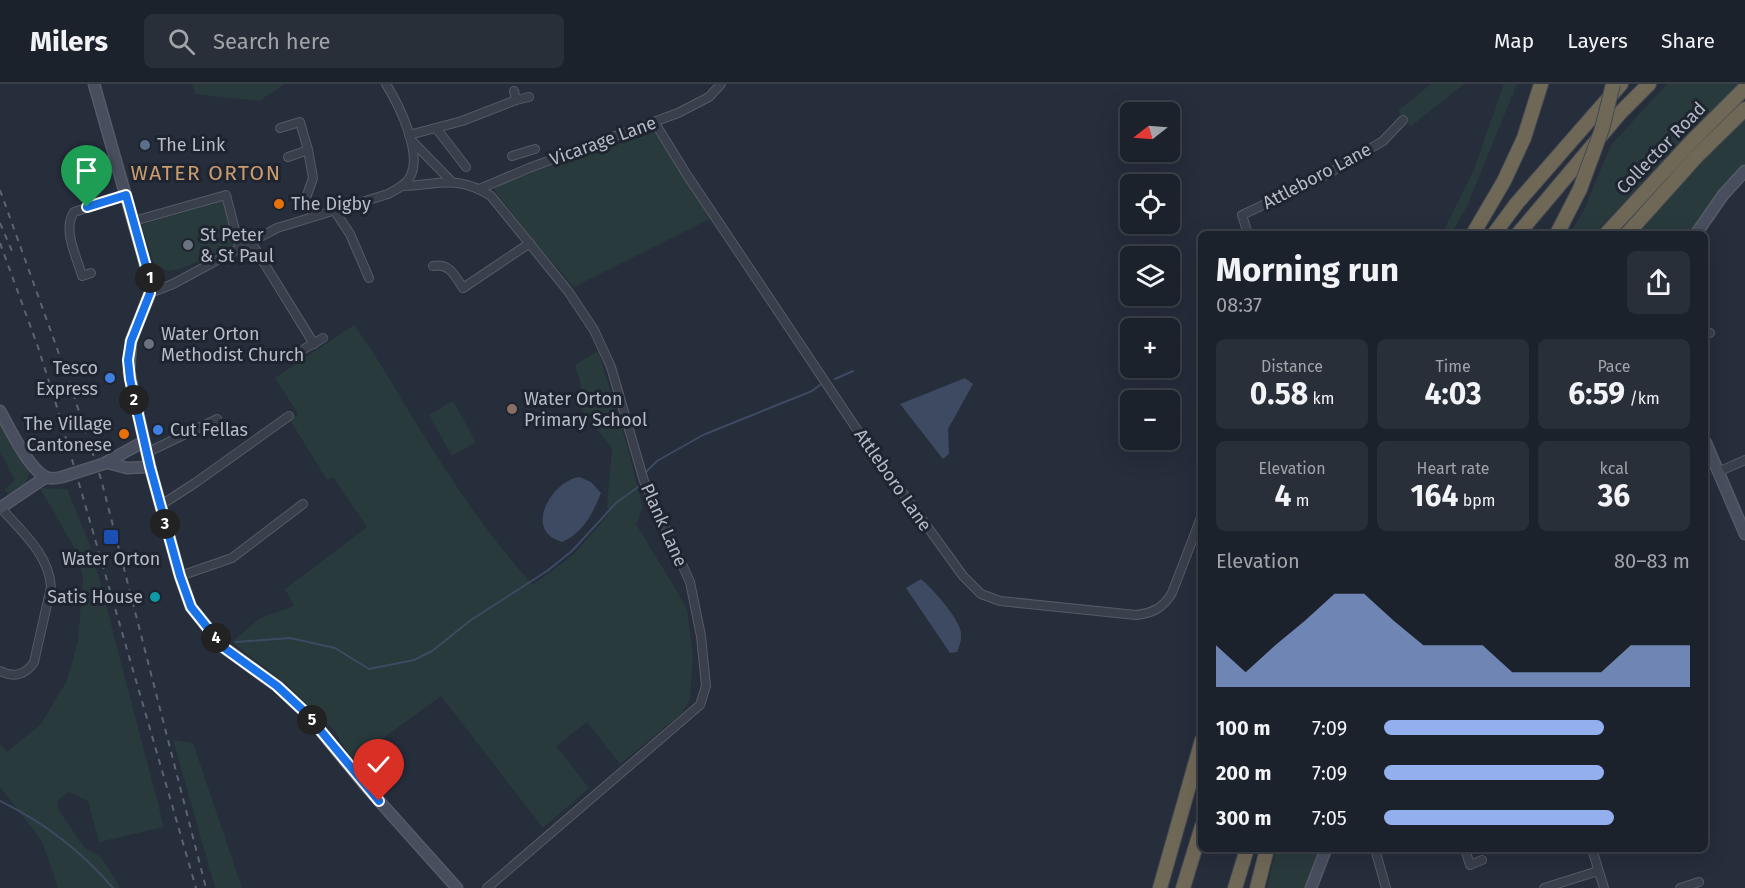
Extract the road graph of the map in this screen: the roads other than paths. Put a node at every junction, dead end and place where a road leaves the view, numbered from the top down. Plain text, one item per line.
1 (94, 84) edge
2 (386, 84) edge
3 (721, 84) edge
4 (1541, 84) edge
5 (1613, 84) edge
6 (1621, 84) edge
7 (1649, 84) edge
8 (1745, 88) edge
9 (514, 91) dead end
10 (529, 97) dead end
11 (516, 100) junction
12 (1745, 109) edge
13 (1403, 120) dead end
14 (656, 123) junction
15 (280, 128) dead end
16 (436, 128) junction
17 (409, 137) junction
18 (535, 149) dead end
19 (308, 150) junction
20 (524, 153) junction
21 (288, 156) dead end
22 (512, 156) dead end
23 (466, 167) dead end
24 (529, 168) junction
25 (1745, 171) edge
26 (452, 182) junction
27 (402, 186) junction
28 (479, 189) junction
29 (126, 195) junction
30 (307, 195) dead end
31 (311, 207) dead end
32 (334, 210) junction
33 (313, 216) junction
34 (134, 221) junction
35 (1247, 231) edge
36 (1475, 231) edge
37 (1496, 231) edge
38 (1521, 231) edge
39 (1559, 231) edge
40 (1609, 231) edge
41 (1630, 231) edge
42 (1698, 231) edge
43 (251, 242) junction
44 (530, 243) junction
45 (240, 249) junction
46 (433, 266) dead end
47 (91, 273) dead end
48 (369, 278) dead end
49 (150, 293) junction
50 (323, 338) dead end
51 (314, 344) junction
52 (304, 349) dead end
53 (0, 411) edge
54 (289, 416) dead end
55 (217, 419) dead end
56 (145, 448) junction
57 (1708, 448) edge
58 (1745, 460) edge
59 (105, 464) junction
60 (150, 467) junction
61 (1718, 472) junction
62 (46, 477) junction
63 (303, 504) dead end
64 (161, 505) junction
65 (0, 508) edge
66 (1198, 525) edge
67 (1745, 534) edge
68 (180, 576) junction
69 (0, 671) edge
70 (1198, 754) edge
71 (1198, 785) edge
72 (1198, 839) edge
73 (1246, 852) edge
74 (1325, 852) edge
75 (1376, 852) edge
76 (1466, 852) edge
77 (1593, 852) edge
78 (1266, 854) edge
79 (1482, 860) dead end
80 (1598, 871) junction
81 (1699, 882) dead end
82 (1161, 886) edge
83 (457, 888) edge
84 (487, 888) edge
85 (1183, 888) edge
86 (1235, 888) edge
87 (1258, 888) edge
88 (1311, 888) edge
89 (1386, 888) edge
90 (1544, 888) edge
91 (1604, 888) edge
92 (1680, 888) edge

1 - 29 main road
2 - 17 street
3 - 14 street, Vicarage Lane
4 - 36 highway
5 - 39 highway, bridge
6 - 37 highway
7 - 38 highway
8 - 40 highway, Collector Road
9 - 11 street
10 - 11 street
11 - 16 street
12 - 41 highway, Collector Road
13 - 35 street, Attleboro Lane
14 - 24 street, Vicarage Lane
14 - 66 street, Attleboro Lane
15 - 19 street
16 - 17 street
16 - 23 street
17 - 26 street
17 - 27 street
18 - 20 street
19 - 21 street
19 - 30 street
20 - 22 street
20 - 24 street
24 - 28 street, Vicarage Lane
25 - 42 main road
26 - 27 street, Plank Lane
26 - 28 street, Plank Lane
27 - 32 street, Plank Lane
28 - 44 street, Plank Lane
29 - 34 main road
29 - 47 street
31 - 33 street
32 - 33 street, Plank Lane
32 - 48 street
33 - 43 street, Plank Lane
34 - 45 street
34 - 49 main road
43 - 45 street, Plank Lane
43 - 51 street
44 - 46 street
44 - 84 street, Plank Lane
45 - 49 street, Plank Lane
49 - 56 main road
50 - 51 street
51 - 52 street
53 - 62 main road
54 - 64 street
55 - 56 street
56 - 59 main road
56 - 60 main road
57 - 61 main road
58 - 61 street
59 - 60 main road
59 - 62 main road, bridge
60 - 64 main road
61 - 67 main road
62 - 65 main road
63 - 68 street
64 - 68 main road
65 - 69 street
68 - 83 main road
70 - 82 highway
71 - 82 highway
72 - 85 highway
73 - 86 highway
74 - 88 main road
75 - 89 street
76 - 79 street
77 - 80 street
78 - 87 highway
80 - 90 street
80 - 91 street
81 - 92 street

